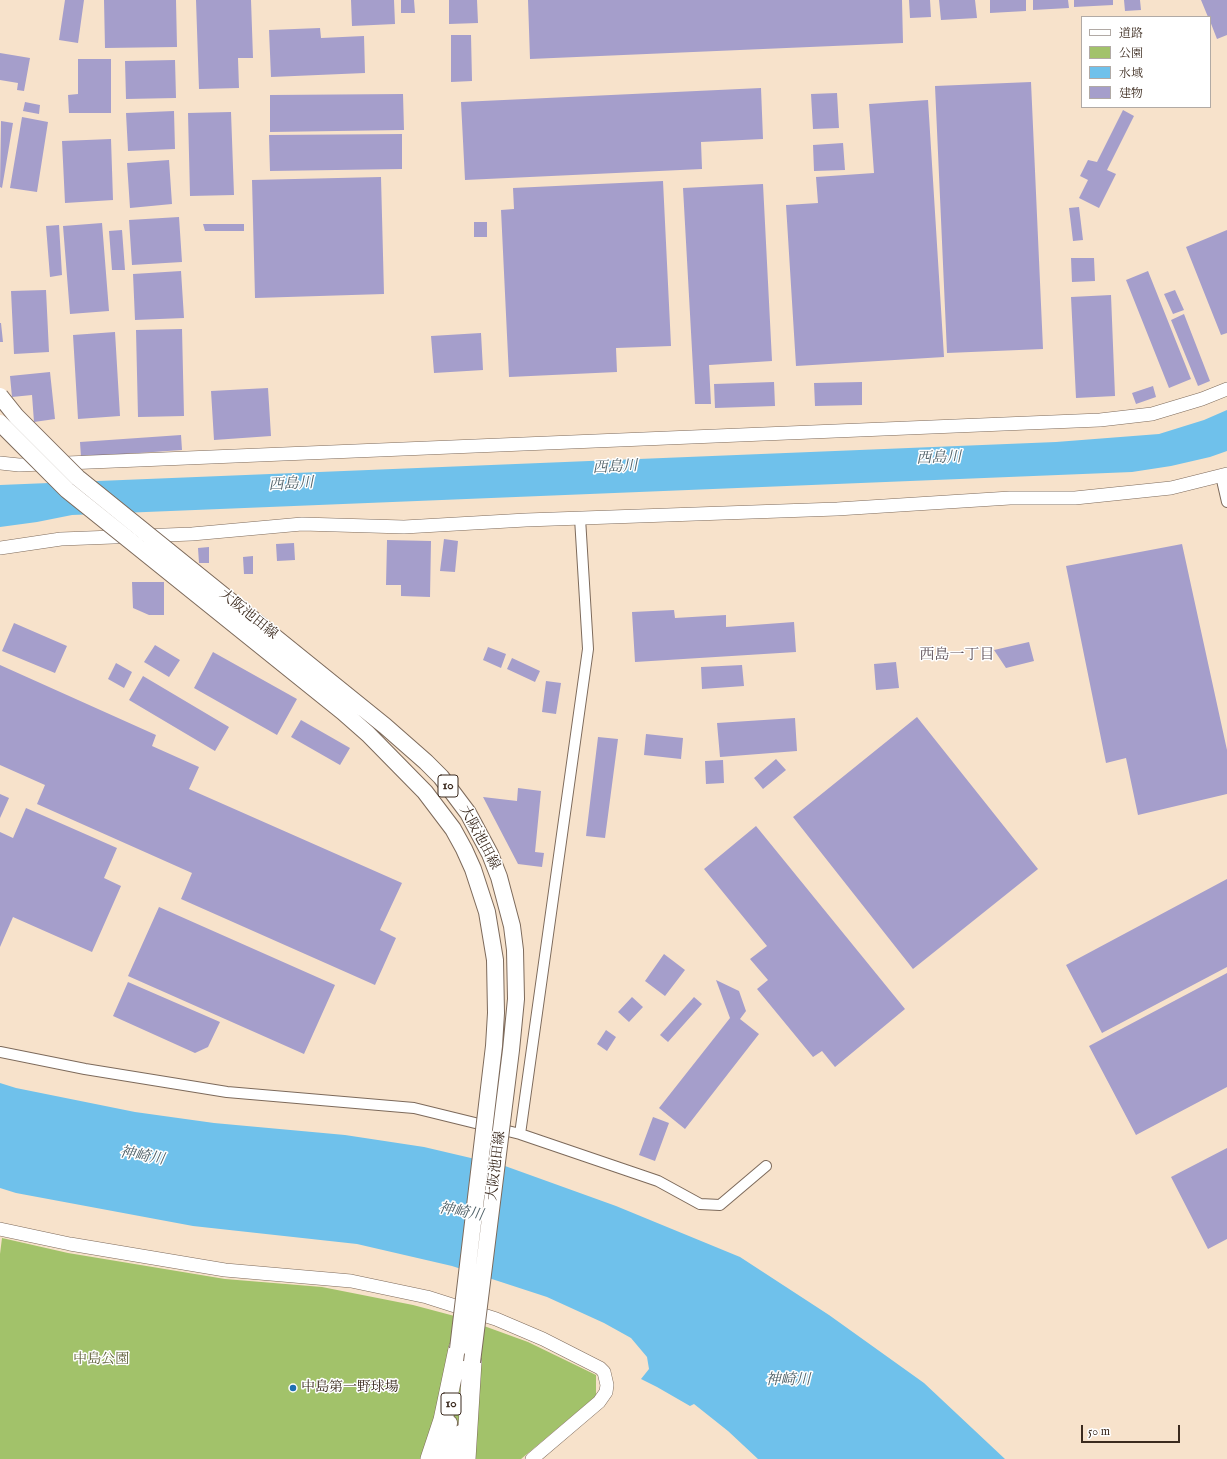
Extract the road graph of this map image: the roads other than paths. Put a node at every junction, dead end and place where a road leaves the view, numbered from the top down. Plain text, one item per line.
1 (1227, 389) edge
2 (0, 396) edge
3 (0, 423) edge
4 (0, 463) edge
5 (1224, 475) edge
6 (1227, 502) edge
7 (580, 518) junction
8 (0, 548) edge
9 (0, 1052) edge
10 (520, 1134) junction
11 (766, 1166) dead end
12 (0, 1229) edge
13 (458, 1349) junction
14 (472, 1362) junction
15 (430, 1459) edge
16 (442, 1459) edge
17 (456, 1459) edge
18 (466, 1459) edge
19 (532, 1459) edge

1 - 4 street
2 - 14 main road, 大阪池田線 / 10, bridge
3 - 13 main road, 大阪池田線 / 10, bridge
5 - 6 street
5 - 7 street
7 - 8 street
7 - 10 street
9 - 10 street
10 - 11 street
12 - 19 street
13 - 15 highway
13 - 16 main road, 大阪池田線 / 10
14 - 17 main road, 大阪池田線 / 10
14 - 18 highway

